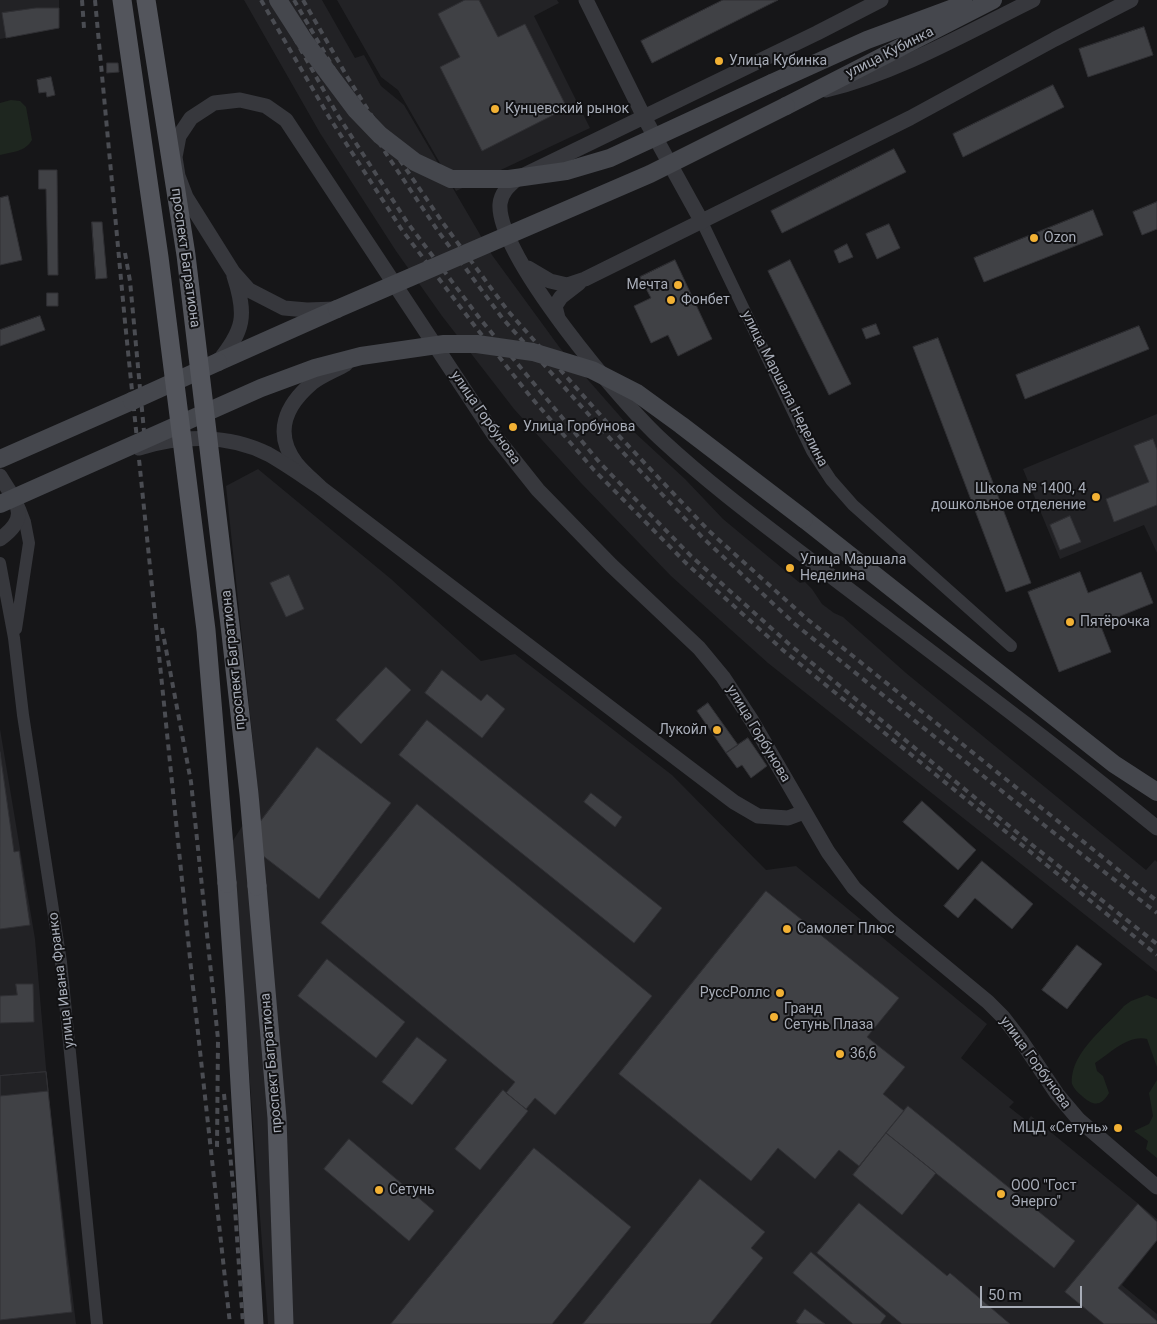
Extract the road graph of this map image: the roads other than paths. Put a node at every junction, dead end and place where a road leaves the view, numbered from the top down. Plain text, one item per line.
1 (122, 0) edge
2 (146, 0) edge
3 (278, 0) edge
4 (586, 0) edge
5 (880, 0) edge
6 (974, 0) edge
7 (993, 0) edge
8 (1032, 0) edge
9 (1131, 0) edge
10 (810, 94) junction
11 (644, 117) junction
12 (702, 222) junction
13 (521, 260) junction
14 (232, 272) junction
15 (585, 279) junction
16 (337, 309) junction
17 (558, 318) junction
18 (361, 356) junction
19 (218, 362) junction
20 (0, 459) edge
21 (97, 461) junction
22 (0, 476) edge
23 (321, 488) junction
24 (0, 504) edge
25 (20, 509) junction
26 (0, 539) edge
27 (0, 564) edge
28 (14, 638) junction
29 (1011, 646) dead end
30 (1157, 792) edge
31 (804, 812) junction
32 (1157, 828) edge
33 (1157, 1187) edge
34 (97, 1324) edge
35 (254, 1324) edge
36 (284, 1324) edge

1 - 35 main road, проспект Багратиона, bridge
2 - 36 main road, проспект Багратиона, bridge
3 - 6 main road, bridge
4 - 11 street, улица Маршала Неделина
5 - 11 street
7 - 10 main road, улица Кубинка
8 - 10 street
9 - 12 street
10 - 16 main road, улица Кубинка, bridge
11 - 12 street, улица Маршала Неделина
11 - 13 street
12 - 15 street
12 - 29 street, улица Маршала Неделина
13 - 15 street
13 - 17 street
14 - 16 street
14 - 19 street
14 - 31 street, улица Горбунова
15 - 17 street
16 - 19 main road, улица Кубинка
17 - 32 street
18 - 21 main road, bridge
18 - 23 street, bridge
18 - 30 main road, bridge
19 - 20 main road, улица Кубинка, bridge
21 - 23 street, bridge
21 - 24 main road, bridge
22 - 25 street, улица Ивана Франко
23 - 31 street
25 - 26 street
25 - 28 street, улица Ивана Франко
27 - 28 street, улица Ивана Франко
28 - 34 street, улица Ивана Франко
31 - 33 street, улица Горбунова

